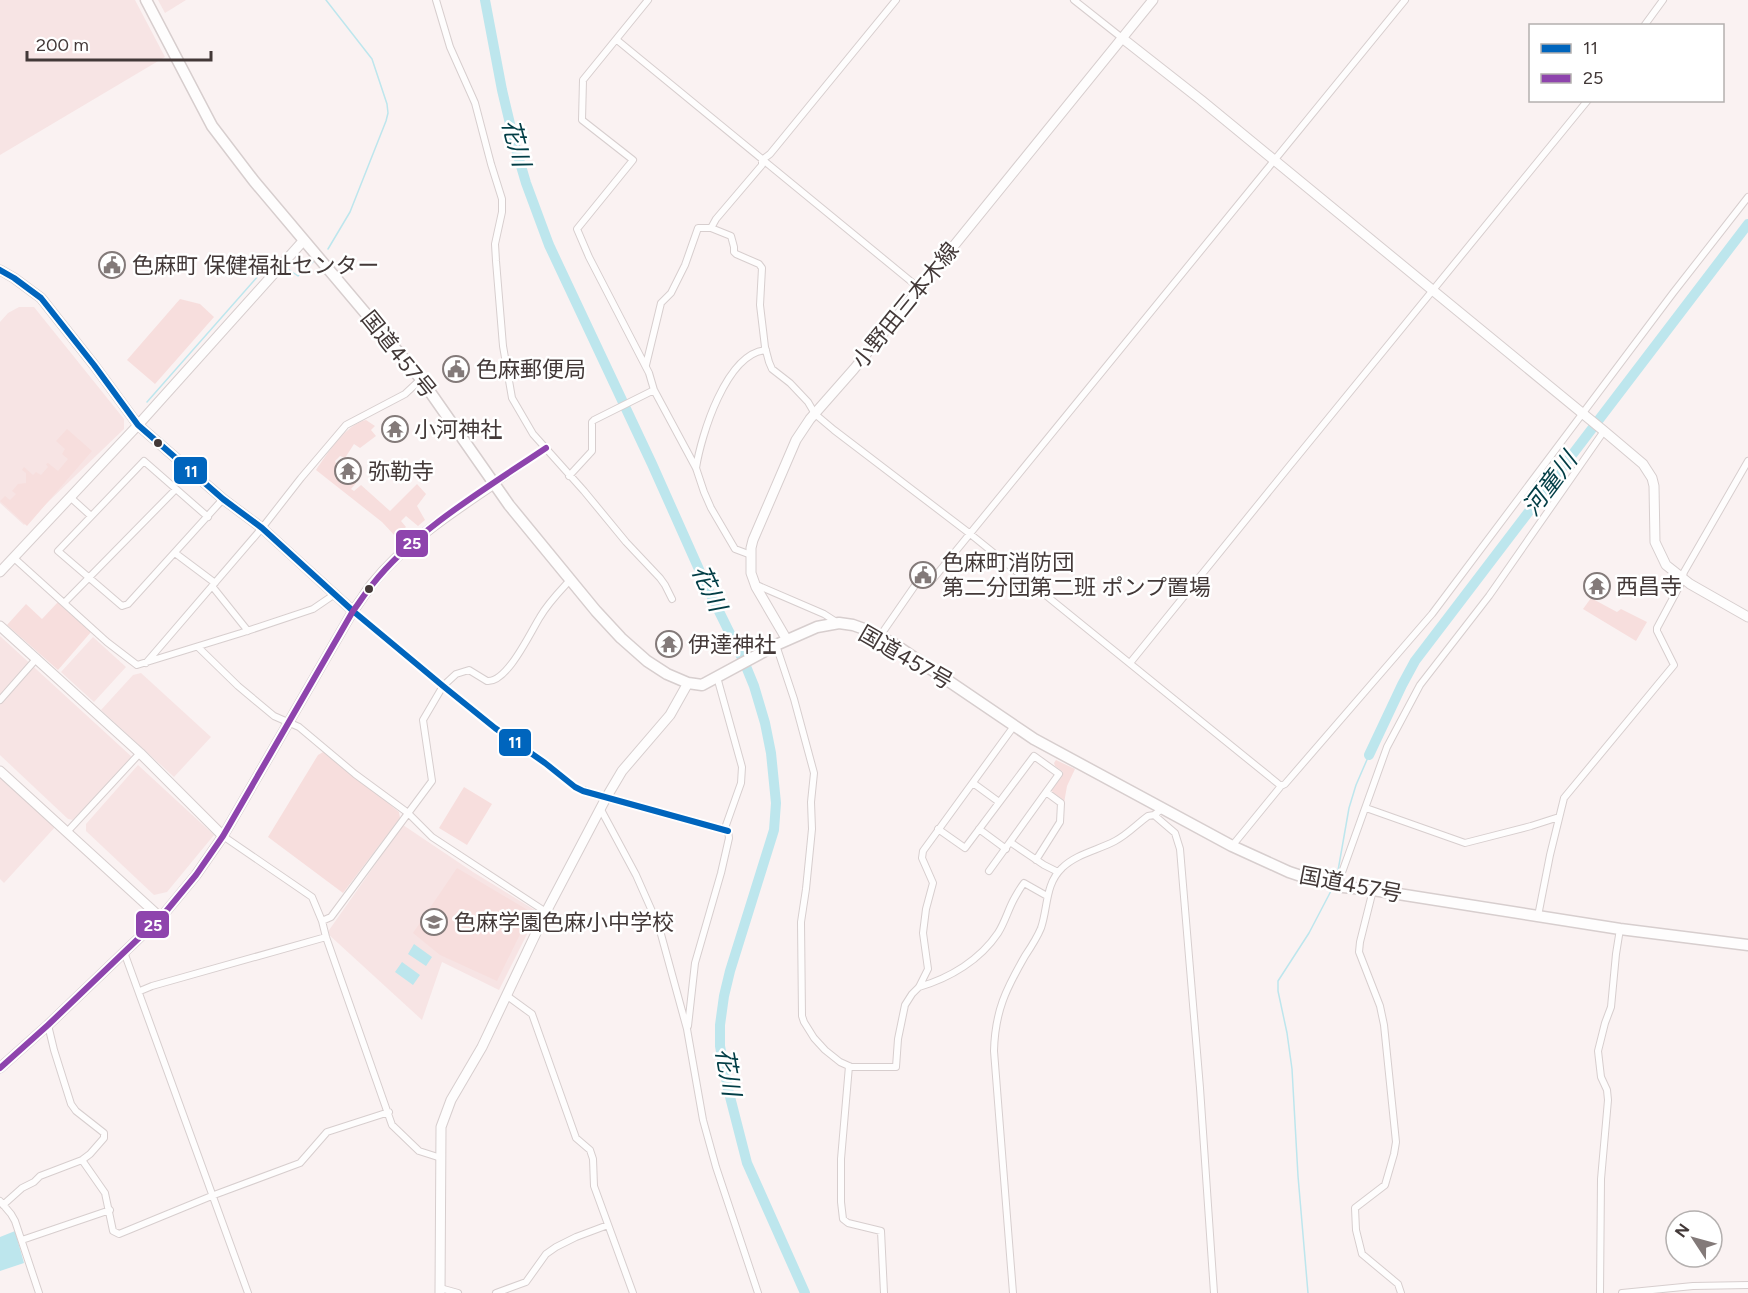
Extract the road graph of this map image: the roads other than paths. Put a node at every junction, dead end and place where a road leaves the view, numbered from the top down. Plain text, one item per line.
1 (146, 0) edge
2 (436, 0) edge
3 (648, 0) edge
4 (896, 0) edge
5 (1074, 0) edge
6 (1153, 0) edge
7 (1405, 0) edge
8 (1663, 0) edge
9 (1645, 24) edge
10 (1122, 38) junction
11 (617, 40) junction
12 (1586, 102) edge
13 (762, 160) junction
14 (1274, 160) junction
15 (1748, 197) edge
16 (711, 228) junction
17 (304, 240) junction
18 (0, 270) edge
19 (919, 288) junction
20 (1433, 290) junction
21 (766, 350) junction
22 (645, 366) junction
23 (421, 379) junction
24 (652, 392) junction
25 (815, 414) junction
26 (1583, 414) junction
27 (138, 425) junction
28 (1603, 429) junction
29 (546, 448) junction
30 (1748, 461) edge
31 (696, 468) junction
32 (569, 476) junction
33 (494, 484) junction
34 (176, 489) junction
35 (70, 497) junction
36 (223, 499) junction
37 (91, 516) junction
38 (208, 517) junction
39 (262, 528) junction
40 (969, 533) junction
41 (175, 553) junction
42 (751, 555) junction
43 (14, 558) junction
44 (0, 572) edge
45 (89, 578) junction
46 (1682, 579) junction
47 (570, 580) junction
48 (213, 584) junction
49 (756, 587) junction
50 (335, 594) junction
51 (672, 600) dead end
52 (64, 603) junction
53 (354, 611) junction
54 (1748, 617) edge
55 (839, 623) junction
56 (0, 626) edge
57 (248, 631) junction
58 (880, 636) junction
59 (787, 640) junction
60 (776, 645) junction
61 (198, 647) junction
62 (37, 658) junction
63 (146, 663) junction
64 (1130, 663) junction
65 (717, 677) junction
66 (688, 683) junction
67 (443, 686) junction
68 (0, 700) edge
69 (288, 723) junction
70 (1014, 726) junction
71 (1057, 751) junction
72 (140, 753) junction
73 (1047, 765) junction
74 (0, 771) edge
75 (973, 783) junction
76 (1281, 786) junction
77 (1046, 792) junction
78 (606, 798) junction
79 (999, 802) junction
80 (600, 808) junction
81 (1366, 808) junction
82 (1158, 811) junction
83 (408, 813) junction
84 (1559, 817) junction
85 (938, 829) junction
86 (979, 829) junction
87 (728, 831) junction
88 (67, 832) junction
89 (222, 836) junction
90 (1010, 842) junction
91 (1232, 846) junction
92 (1006, 849) junction
93 (1036, 860) junction
94 (989, 871) dead end
95 (1058, 872) junction
96 (1341, 887) junction
97 (1373, 891) junction
98 (1047, 896) junction
99 (546, 912) junction
100 (1538, 916) junction
101 (160, 918) junction
102 (322, 921) junction
103 (1620, 929) junction
104 (326, 937) junction
105 (1748, 945) edge
106 (124, 952) junction
107 (919, 987) junction
108 (140, 991) junction
109 (506, 995) junction
110 (48, 1025) junction
111 (687, 1029) junction
112 (849, 1066) junction
113 (0, 1068) edge
114 (389, 1112) junction
115 (441, 1158) junction
116 (82, 1160) junction
117 (213, 1195) junction
118 (2, 1203) edge
119 (110, 1210) junction
120 (608, 1225) junction
121 (22, 1240) junction
122 (1748, 1285) edge
123 (440, 1291) edge
124 (39, 1293) edge
125 (248, 1293) edge
126 (458, 1293) edge
127 (496, 1293) edge
128 (633, 1293) edge
129 (758, 1293) edge
130 (884, 1293) edge
131 (1013, 1293) edge
132 (1214, 1293) edge
133 (1401, 1293) edge
134 (1600, 1293) edge
135 (1622, 1293) edge

1 - 17 highway, 国道457号
2 - 29 street
3 - 11 street
4 - 13 street
5 - 10 street
6 - 10 street, 小野田三本木線
7 - 14 street
8 - 9 street
10 - 14 street
10 - 19 street, 小野田三本木線
11 - 13 street
11 - 22 street
12 - 20 street
13 - 16 street
13 - 19 street
14 - 20 street
14 - 40 street
15 - 26 street
16 - 21 street
16 - 22 street
17 - 23 highway, 国道457号
17 - 27 street
18 - 27 street
19 - 25 street, 小野田三本木線
20 - 26 street
20 - 64 street
21 - 25 street
21 - 31 street
22 - 24 street
23 - 33 highway, 国道457号
23 - 39 street
24 - 31 street
24 - 32 street
25 - 40 street
25 - 42 street, 小野田三本木線
26 - 28 street
26 - 76 street
27 - 35 street
27 - 36 street
28 - 46 street
28 - 81 street
29 - 32 street
29 - 33 street
30 - 46 street
31 - 42 street
32 - 51 street
33 - 47 highway, 国道457号
33 - 53 street
34 - 37 street
34 - 38 street
34 - 45 street
35 - 37 street
35 - 43 street
36 - 38 street
36 - 39 street
37 - 45 street
38 - 41 street
39 - 48 street
39 - 50 street
40 - 58 street
40 - 64 street
41 - 45 street
41 - 48 street
42 - 49 street, 小野田三本木線
43 - 44 street
43 - 52 street
45 - 52 street
46 - 54 street
46 - 84 street
47 - 66 highway, 国道457号
47 - 67 street
48 - 57 street
48 - 63 street
49 - 55 street
49 - 59 street, 小野田三本木線
50 - 53 street
50 - 57 street
52 - 63 street
53 - 67 street
53 - 69 street
55 - 58 highway, 国道457号
55 - 59 highway, 国道457号
56 - 62 street
57 - 61 street
58 - 70 highway, 国道457号
59 - 60 highway, 国道457号
60 - 65 highway, 国道457号
60 - 112 street
61 - 63 street
61 - 69 street
62 - 68 street
62 - 72 street
64 - 76 street
65 - 66 highway, 国道457号
65 - 87 street
66 - 78 street
67 - 78 street
67 - 83 street
69 - 83 street
69 - 89 street
70 - 71 highway, 国道457号
70 - 75 street
71 - 73 street
71 - 82 highway, 国道457号
72 - 88 street
72 - 89 street
73 - 77 street
73 - 79 street
74 - 88 street
75 - 79 street
75 - 85 street
76 - 91 street
77 - 90 street
77 - 93 street
78 - 80 street
78 - 87 street
79 - 86 street
80 - 99 street
80 - 111 street
81 - 84 street
81 - 96 street
82 - 91 highway, 国道457号
82 - 95 street
82 - 132 street
83 - 99 street
83 - 102 street
84 - 100 street
85 - 86 street
85 - 107 street
86 - 92 street
87 - 111 street
88 - 101 street
89 - 101 street
89 - 102 street
90 - 92 street
90 - 93 street
91 - 96 highway, 国道457号
92 - 94 street
93 - 95 street
95 - 98 street
96 - 97 highway, 国道457号
97 - 100 highway, 国道457号
97 - 133 street
98 - 107 street
98 - 131 street
99 - 109 street
100 - 103 highway, 国道457号
101 - 106 street
102 - 104 street
103 - 105 highway, 国道457号
103 - 134 street
104 - 108 street
104 - 114 street
106 - 108 street
106 - 110 street
107 - 112 street
108 - 117 street
109 - 115 street
109 - 120 street
110 - 113 street
110 - 116 street
111 - 129 street
112 - 130 street
114 - 115 street
114 - 117 street
115 - 123 street
116 - 118 street
116 - 119 street
117 - 119 street
117 - 125 street
118 - 121 street
119 - 121 street
120 - 127 street
120 - 128 street
121 - 124 street
122 - 135 street
123 - 126 street

